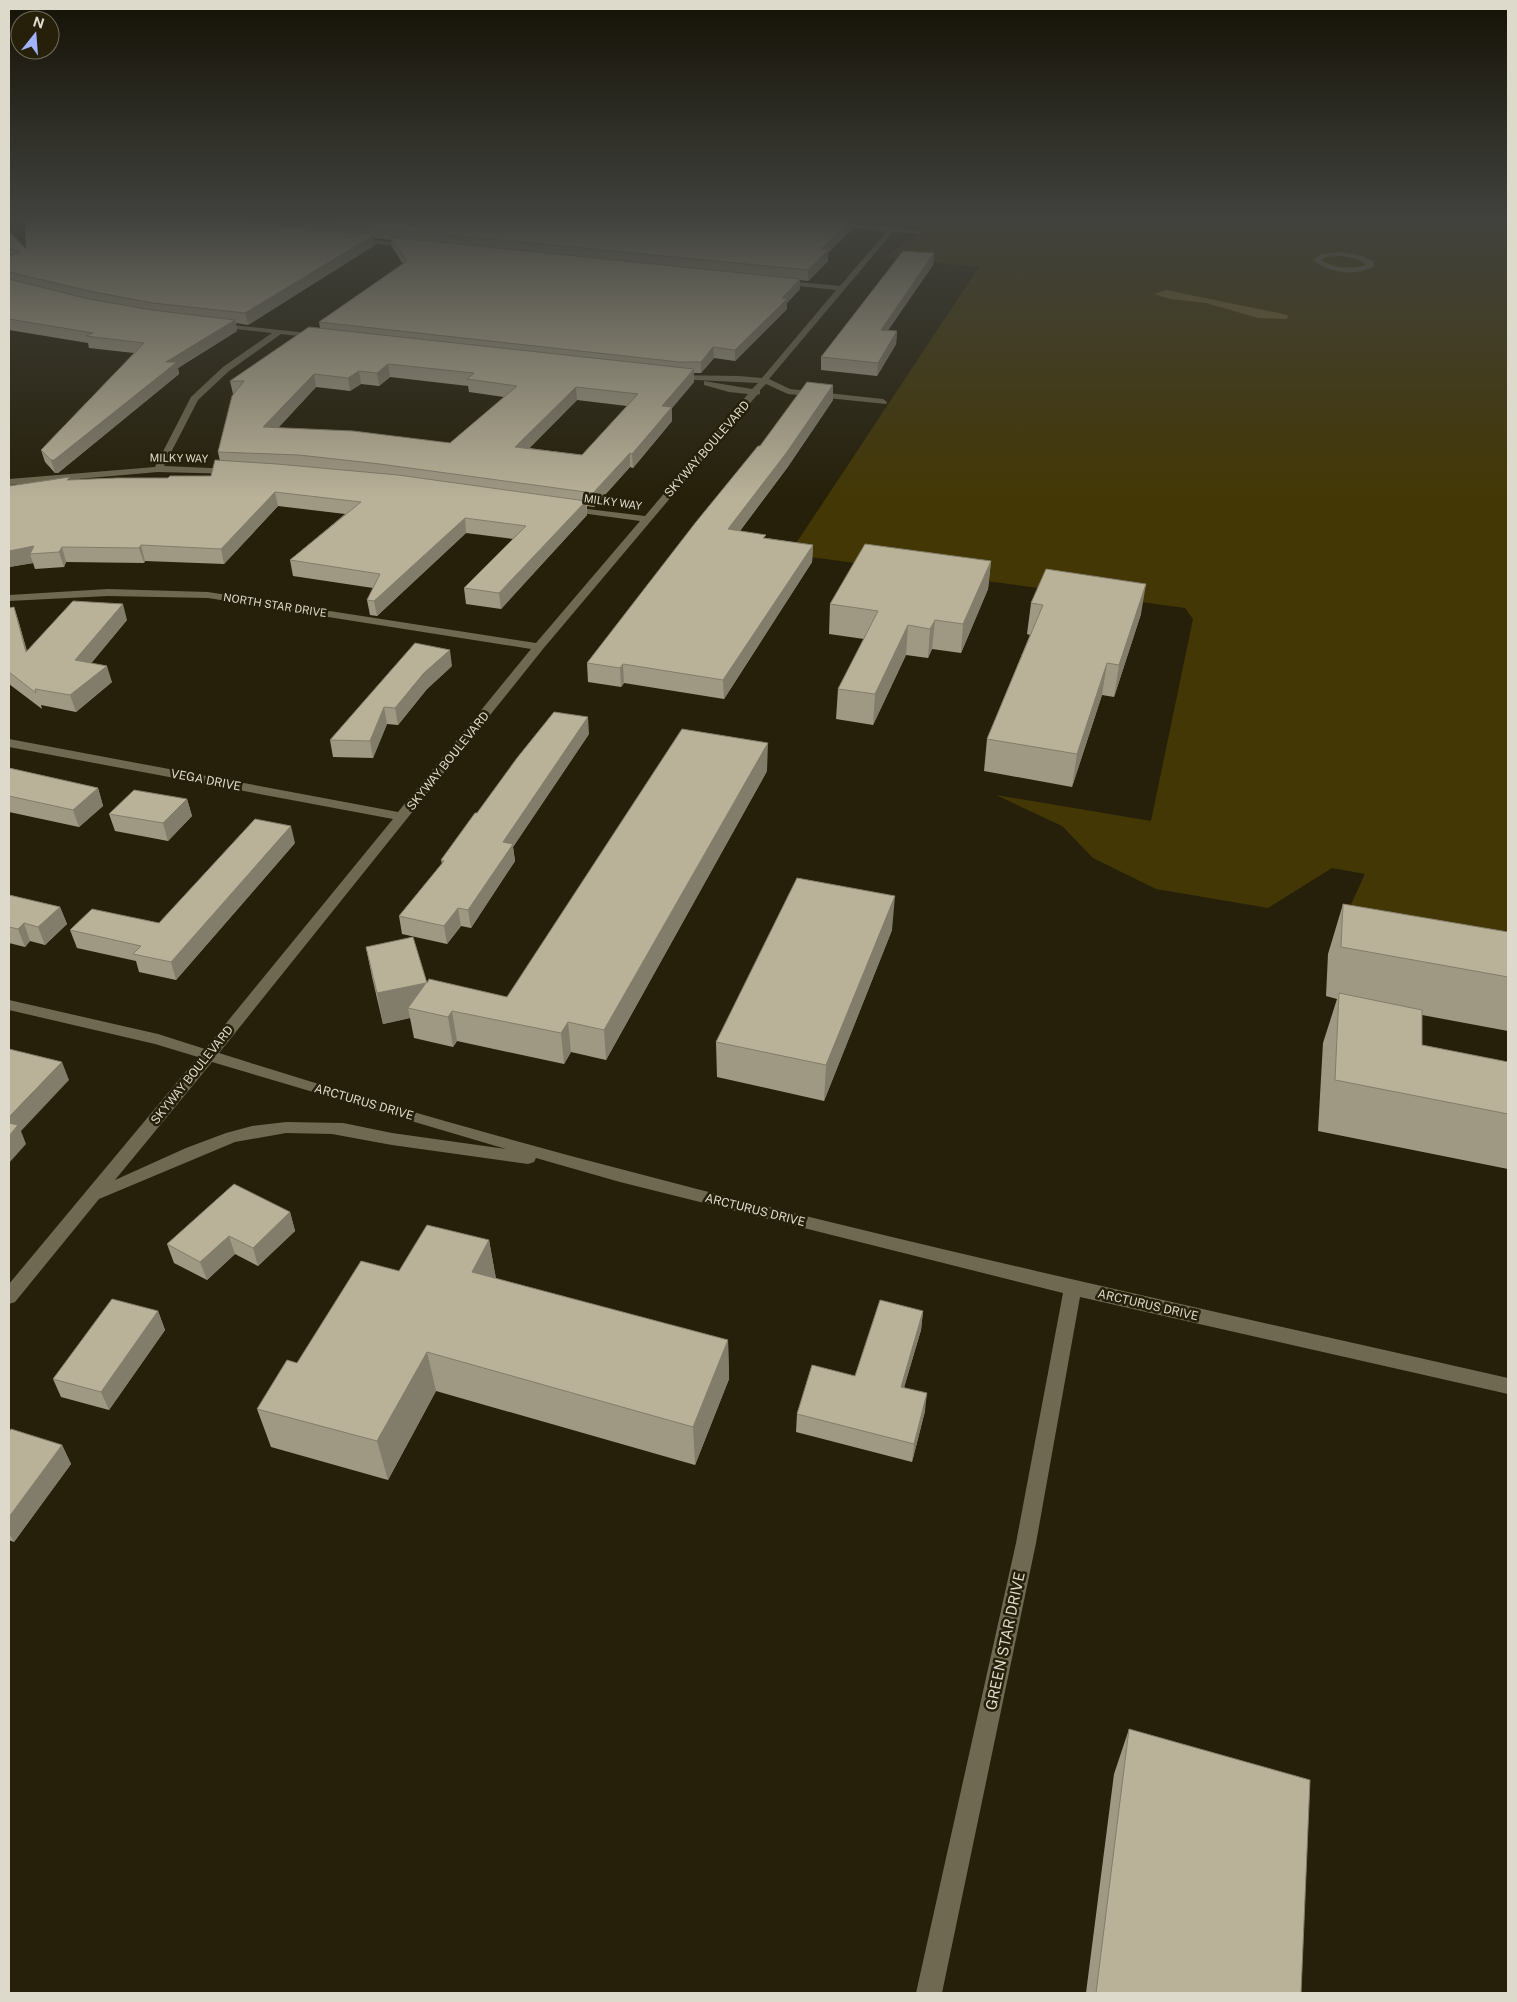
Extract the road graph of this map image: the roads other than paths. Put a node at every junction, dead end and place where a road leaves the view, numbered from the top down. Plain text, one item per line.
1 (824, 311) edge
2 (209, 324) edge
3 (279, 332) junction
4 (327, 338) edge
5 (669, 376) edge
6 (679, 377) junction
7 (766, 381) junction
8 (757, 392) junction
9 (884, 402) dead end
10 (158, 469) junction
11 (244, 472) edge
12 (9, 482) edge
13 (560, 507) edge
14 (646, 519) junction
15 (9, 598) edge
16 (540, 647) junction
17 (9, 743) edge
18 (402, 817) junction
19 (9, 1005) edge
20 (208, 1056) junction
21 (584, 1166) junction
22 (93, 1195) junction
23 (1073, 1288) junction
24 (9, 1297) edge
25 (1508, 1386) edge
26 (929, 1993) edge

1 - 7 street, SKYWAY BOULEVARD
2 - 3 street
3 - 4 street
3 - 10 street
5 - 6 street
6 - 7 street
6 - 8 street
7 - 8 street, SKYWAY BOULEVARD
7 - 9 street
8 - 14 street, SKYWAY BOULEVARD
10 - 11 street, MILKY WAY
10 - 12 street, MILKY WAY
13 - 14 street, MILKY WAY
14 - 16 street, SKYWAY BOULEVARD
15 - 16 street, NORTH STAR DRIVE
16 - 18 street, SKYWAY BOULEVARD
17 - 18 street, VEGA DRIVE
18 - 20 street, SKYWAY BOULEVARD
19 - 20 street, ARCTURUS DRIVE
20 - 21 street, ARCTURUS DRIVE
20 - 22 street, SKYWAY BOULEVARD
21 - 22 street
21 - 23 street, ARCTURUS DRIVE
22 - 24 street, SKYWAY BOULEVARD
23 - 25 street, ARCTURUS DRIVE
23 - 26 street, GREEN STAR DRIVE

